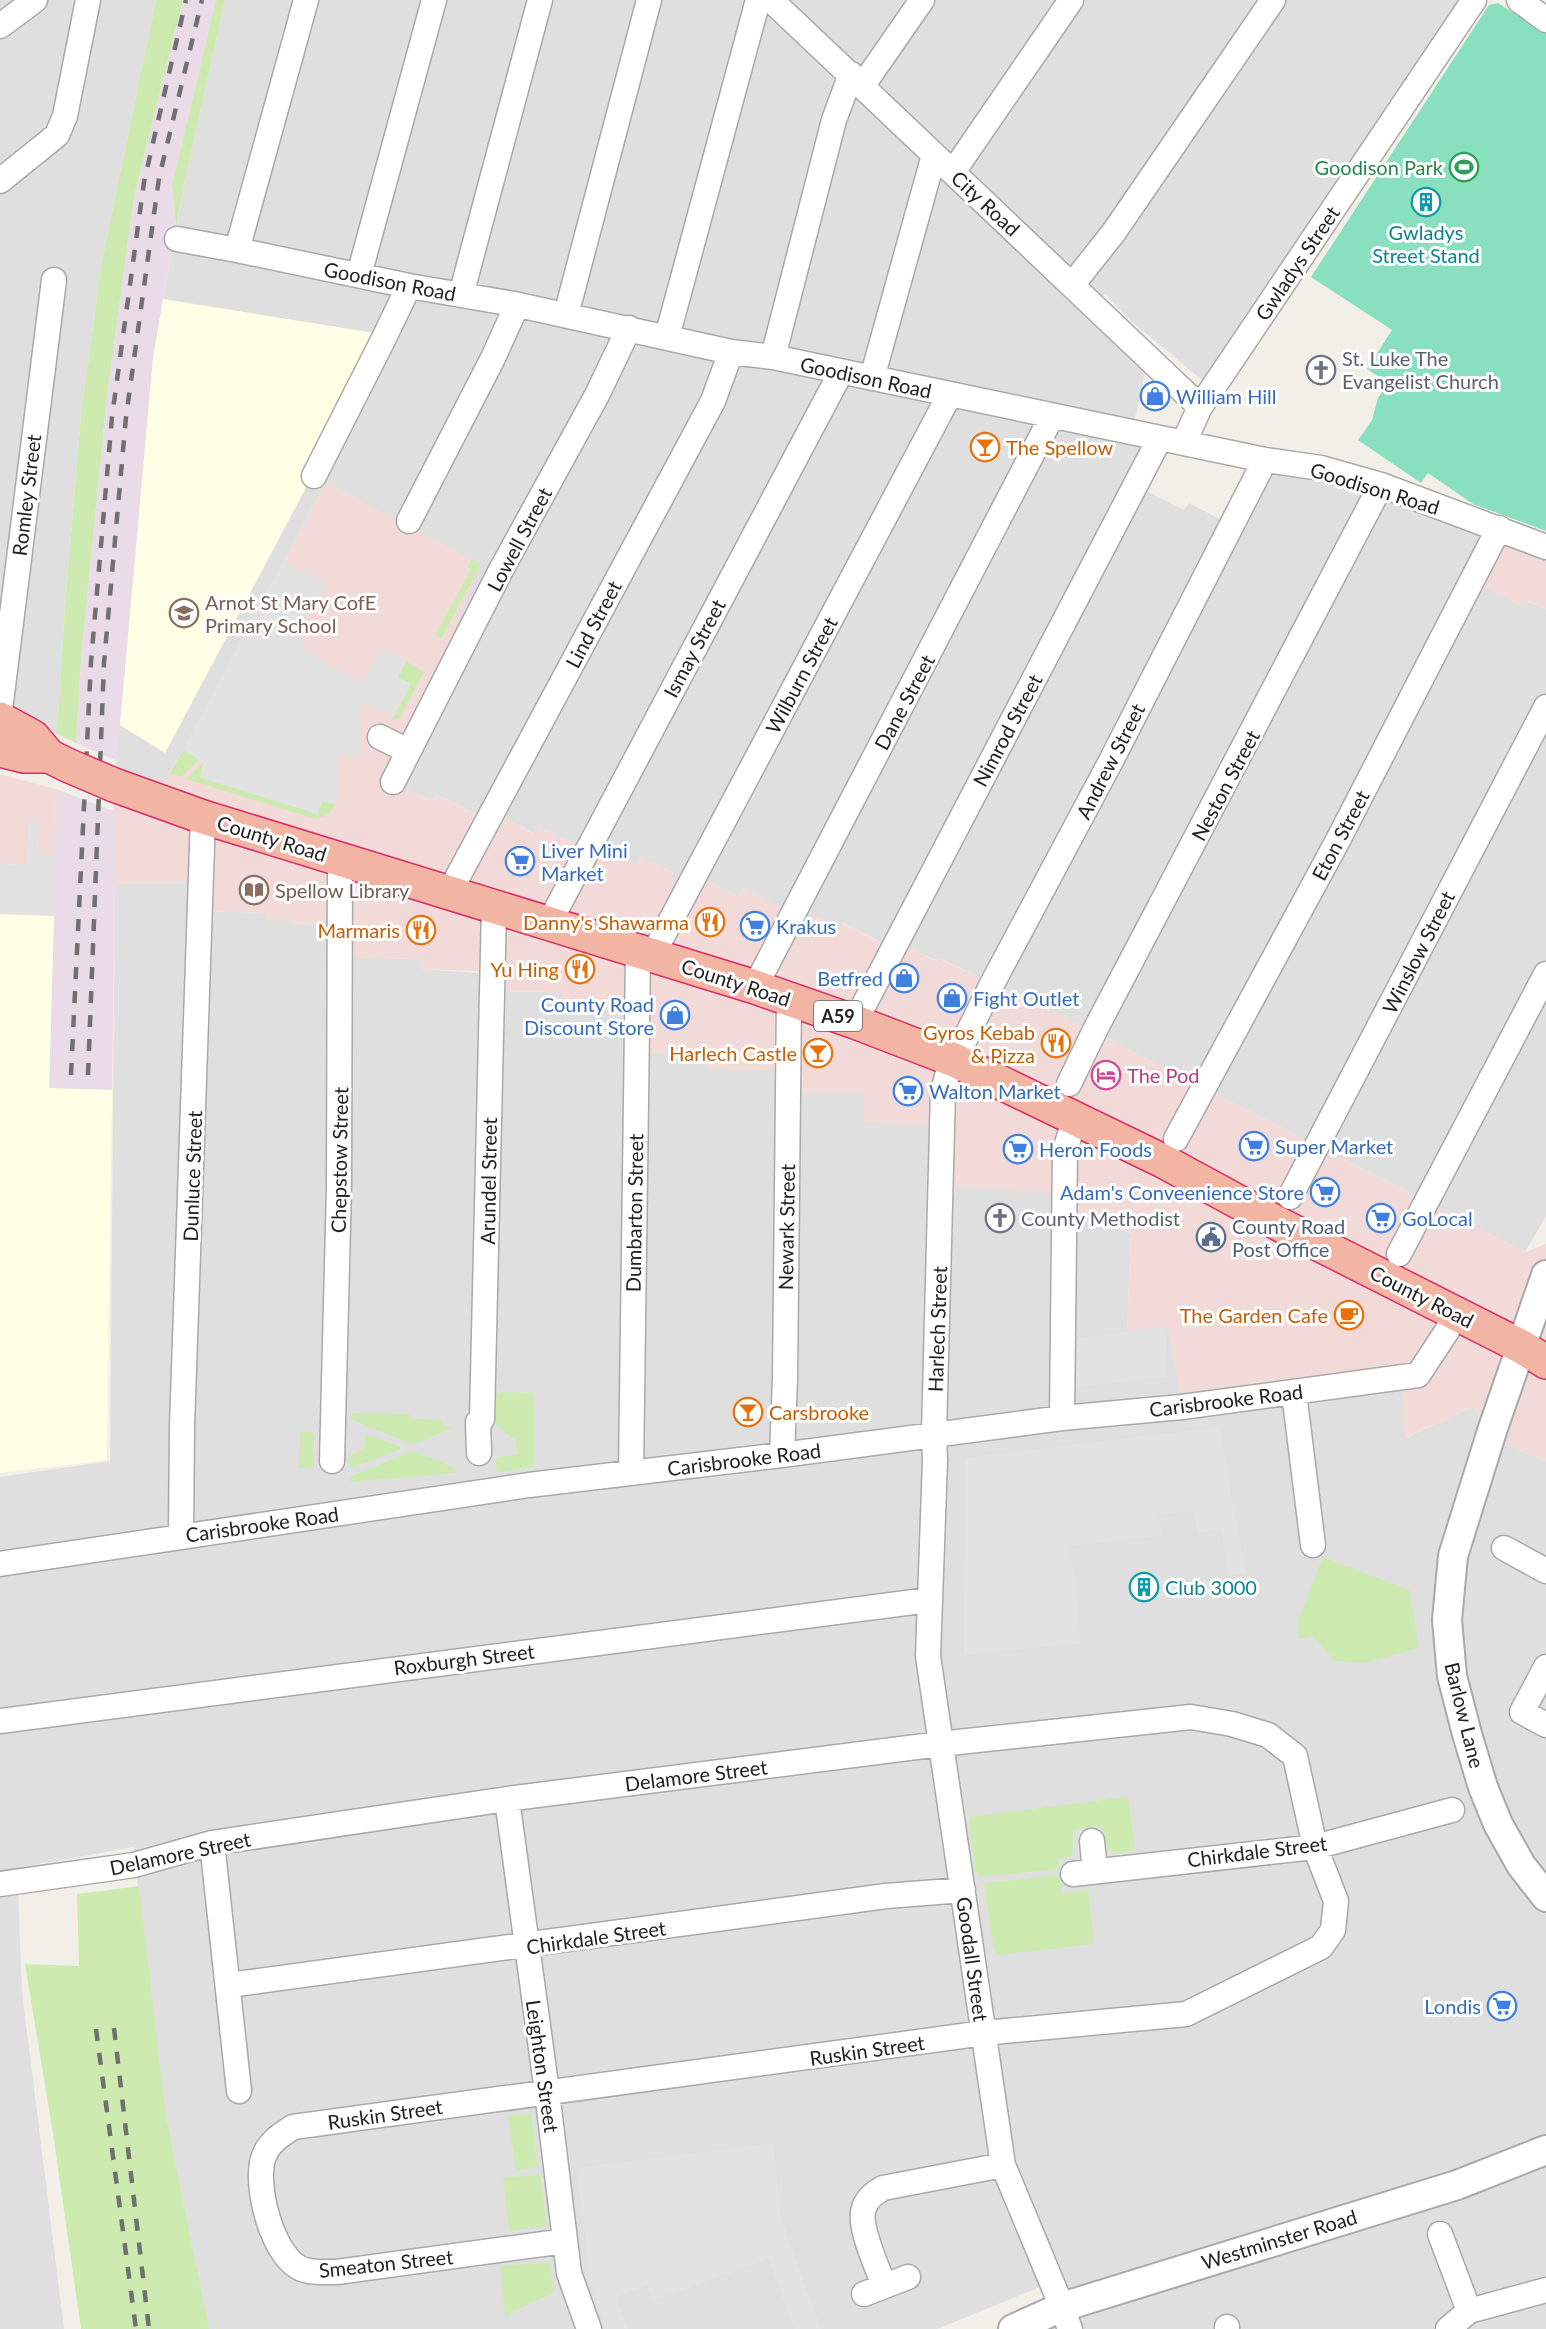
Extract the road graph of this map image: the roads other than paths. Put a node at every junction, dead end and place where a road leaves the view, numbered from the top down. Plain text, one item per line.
1 (35, 0) edge
2 (88, 0) edge
3 (306, 0) edge
4 (434, 0) edge
5 (540, 0) edge
6 (650, 0) edge
7 (758, 0) edge
8 (771, 0) edge
9 (922, 0) edge
10 (1071, 0) edge
11 (1273, 0) edge
12 (1474, 0) edge
13 (1519, 0) edge
14 (1546, 20) edge
15 (0, 26) edge
16 (857, 80) junction
17 (934, 155) junction
18 (953, 172) junction
19 (0, 181) edge
20 (177, 239) dead end
21 (237, 250) junction
22 (359, 275) junction
23 (54, 280) dead end
24 (1072, 285) junction
25 (409, 286) junction
26 (461, 295) junction
27 (517, 305) junction
28 (566, 315) junction
29 (629, 328) junction
30 (667, 336) junction
31 (731, 352) junction
32 (772, 357) junction
33 (841, 372) junction
34 (872, 378) junction
35 (950, 394) junction
36 (1200, 407) junction
37 (1052, 416) junction
38 (1160, 438) junction
39 (1184, 442) junction
40 (1276, 462) junction
41 (314, 476) dead end
42 (1381, 485) junction
43 (409, 521) dead end
44 (1498, 528) junction
45 (1546, 547) edge
46 (1546, 707) edge
47 (0, 710) edge
48 (0, 719) edge
49 (380, 737) dead end
50 (0, 750) edge
51 (408, 751) junction
52 (58, 760) junction
53 (393, 782) dead end
54 (203, 817) junction
55 (340, 859) junction
56 (449, 893) junction
57 (494, 908) junction
58 (548, 925) junction
59 (645, 954) junction
60 (1546, 974) edge
61 (755, 987) junction
62 (789, 999) junction
63 (855, 1022) junction
64 (954, 1060) junction
65 (1069, 1084) dead end
66 (1075, 1118) junction
67 (1176, 1138) dead end
68 (1290, 1197) dead end
69 (1399, 1254) dead end
70 (1546, 1275) edge
71 (1454, 1313) junction
72 (1534, 1354) edge
73 (1294, 1393) junction
74 (1062, 1418) junction
75 (934, 1433) junction
76 (479, 1453) dead end
77 (782, 1455) junction
78 (332, 1461) dead end
79 (631, 1473) junction
80 (181, 1536) junction
81 (1312, 1545) dead end
82 (1504, 1548) dead end
83 (0, 1564) edge
84 (1546, 1571) edge
85 (929, 1600) junction
86 (1546, 1667) edge
87 (0, 1721) edge
88 (1546, 1725) edge
89 (940, 1744) junction
90 (507, 1799) junction
91 (1452, 1810) dead end
92 (1092, 1841) dead end
93 (212, 1843) junction
94 (1315, 1847) junction
95 (0, 1884) edge
96 (963, 1890) junction
97 (1546, 1897) edge
98 (527, 1946) junction
99 (229, 1985) junction
100 (984, 2033) junction
101 (239, 2091) dead end
102 (547, 2092) junction
103 (293, 2127) joint
104 (1546, 2150) edge
105 (1003, 2165) junction
106 (1440, 2234) dead end
107 (565, 2241) junction
108 (908, 2277) dead end
109 (1546, 2290) edge
110 (1469, 2312) junction
111 (1066, 2318) edge
112 (589, 2329) edge
113 (1013, 2329) edge
114 (1448, 2329) edge

1 - 15 street
2 - 19 street
3 - 21 street
4 - 22 street
5 - 26 street
6 - 28 street
7 - 30 street
8 - 16 street, City Road
9 - 16 street
10 - 18 street
11 - 24 street
12 - 36 street, Gwladys Street
13 - 14 street
16 - 17 street, City Road
16 - 32 street
17 - 18 street, City Road
17 - 34 street
18 - 24 street, City Road
20 - 21 street, Goodison Road
21 - 22 street, Goodison Road
22 - 25 street, Goodison Road
23 - 47 street, Romley Street
24 - 36 street, City Road
25 - 26 street, Goodison Road
25 - 41 street
26 - 27 street, Goodison Road
27 - 28 street, Goodison Road
27 - 43 street
28 - 29 street, Goodison Road
29 - 30 street, Goodison Road
29 - 51 street, Lowell Street
30 - 31 street, Goodison Road
31 - 32 street, Goodison Road
31 - 56 street, Lind Street
32 - 33 street, Goodison Road
33 - 34 street, Goodison Road
33 - 58 street, Ismay Street
34 - 35 street, Goodison Road
35 - 37 street, Goodison Road
35 - 59 street, Wilburn Street
36 - 39 street, Gwladys Street
37 - 38 street, Goodison Road
37 - 61 street, Dane Street
38 - 39 street, Goodison Road
38 - 63 street, Nimrod Street
39 - 40 street, Goodison Road
40 - 42 street, Goodison Road
40 - 64 street, Andrew Street
42 - 44 street, Goodison Road
42 - 65 street, Neston Street
44 - 45 street, Goodison Road
44 - 67 street, Eton Street
46 - 68 street, Winslow Street
48 - 52 highway, County Road / A59
49 - 51 street
50 - 52 highway, County Road / A59
51 - 53 street, Lowell Street
52 - 54 highway, County Road / A59, bridge
54 - 55 highway, County Road / A59
54 - 80 street, Dunluce Street
55 - 56 highway, County Road / A59
55 - 78 street, Chepstow Street
56 - 57 highway, County Road / A59
57 - 58 highway, County Road / A59
57 - 76 street, Arundel Street
58 - 59 highway, County Road / A59
59 - 61 highway, County Road / A59
59 - 79 street, Dumbarton Street
60 - 69 street
61 - 62 highway, County Road / A59
62 - 63 highway, County Road / A59
62 - 77 street, Newark Street
63 - 64 highway, County Road / A59
64 - 66 highway, County Road / A59
64 - 75 street, Harlech Street
66 - 71 highway, County Road / A59
66 - 74 street
70 - 72 street, Barlow Lane
71 - 72 highway, County Road / A59
71 - 73 street, Carisbrooke Road
72 - 97 street, Barlow Lane
73 - 74 street, Carisbrooke Road
73 - 81 street
74 - 75 street, Carisbrooke Road
75 - 77 street, Carisbrooke Road
75 - 85 street, Harlech Street
77 - 79 street, Carisbrooke Road
79 - 80 street, Carisbrooke Road
80 - 83 street, Carisbrooke Road
82 - 84 street
85 - 87 street, Roxburgh Street
85 - 89 street, Goodall Street
86 - 88 street
89 - 90 street, Delamore Street
89 - 94 street, Delamore Street
89 - 96 street, Goodall Street
90 - 93 street, Delamore Street
90 - 98 street, Leighton Street
91 - 94 street, Chirkdale Street
92 - 94 street, Chirkdale Street
93 - 95 street, Delamore Street
93 - 99 street
94 - 100 street, Ruskin Street
96 - 98 street, Chirkdale Street
96 - 100 street, Goodall Street
98 - 99 street, Chirkdale Street
98 - 102 street, Leighton Street
99 - 101 street
100 - 102 street, Ruskin Street
100 - 105 street, Goodall Street
102 - 103 street, Ruskin Street
102 - 107 street, Leighton Street
103 - 107 street, Smeaton Street
104 - 111 street, Westminster Road
105 - 108 street
105 - 111 street, Goodall Street
106 - 110 street
107 - 112 street, Leighton Street
109 - 110 street
110 - 114 street
111 - 113 street, Westminster Road

